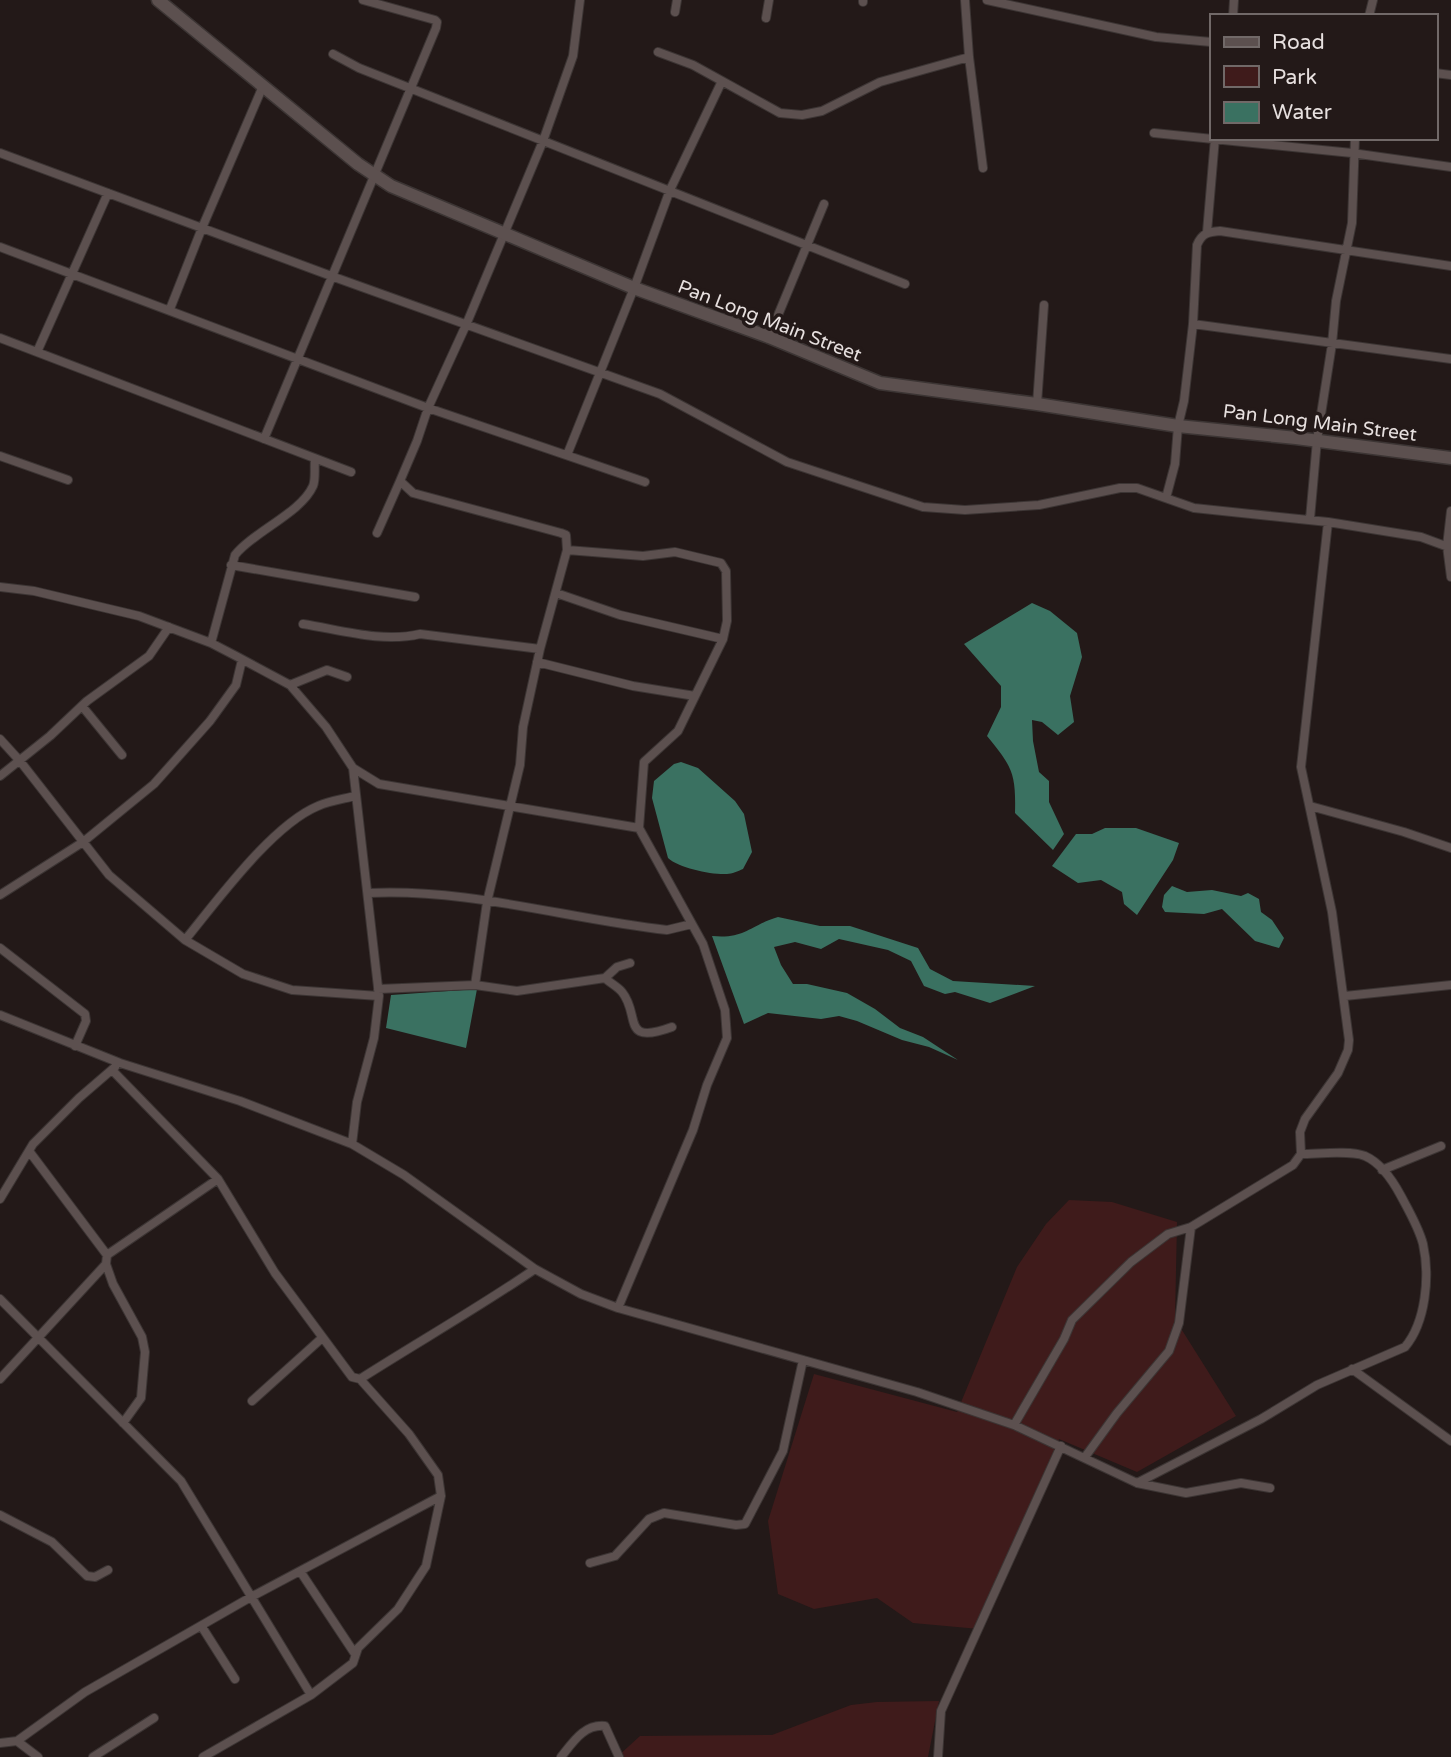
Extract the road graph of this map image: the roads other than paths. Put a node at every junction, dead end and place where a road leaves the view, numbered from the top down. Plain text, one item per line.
1 (158, 0) edge
2 (363, 0) edge
3 (580, 0) edge
4 (677, 0) edge
5 (769, 0) edge
6 (965, 0) edge
7 (987, 0) edge
8 (675, 12) dead end
9 (766, 18) dead end
10 (1210, 42) edge
11 (658, 52) dead end
12 (332, 54) dead end
13 (968, 57) junction
14 (722, 81) junction
15 (263, 86) junction
16 (412, 88) junction
17 (1154, 134) dead end
18 (1210, 139) edge
19 (1214, 140) edge
20 (1224, 140) edge
21 (1354, 140) edge
22 (543, 141) junction
23 (0, 153) edge
24 (1352, 153) junction
25 (1451, 167) edge
26 (983, 168) dead end
27 (373, 176) junction
28 (670, 190) junction
29 (108, 193) junction
30 (824, 204) dead end
31 (202, 228) junction
32 (1206, 232) junction
33 (503, 234) junction
34 (806, 245) junction
35 (0, 247) edge
36 (1346, 251) junction
37 (1451, 266) edge
38 (72, 272) junction
39 (334, 277) junction
40 (905, 284) dead end
41 (634, 288) junction
42 (1044, 305) dead end
43 (170, 309) junction
44 (1193, 324) junction
45 (466, 325) junction
46 (769, 337) junction
47 (0, 338) edge
48 (1332, 344) junction
49 (37, 352) junction
50 (299, 359) junction
51 (1451, 359) edge
52 (599, 373) junction
53 (1037, 404) junction
54 (428, 408) junction
55 (1178, 426) junction
56 (264, 439) junction
57 (1317, 440) junction
58 (567, 455) junction
59 (0, 456) edge
60 (1451, 457) edge
61 (315, 458) junction
62 (351, 472) dead end
63 (68, 480) dead end
64 (400, 481) junction
65 (645, 482) dead end
66 (1166, 498) junction
67 (1451, 511) edge
68 (1310, 519) junction
69 (1328, 522) junction
70 (377, 533) dead end
71 (1449, 547) edge
72 (567, 550) junction
73 (231, 565) junction
74 (1451, 578) edge
75 (0, 587) edge
76 (556, 593) junction
77 (415, 597) dead end
78 (303, 624) dead end
79 (169, 627) junction
80 (723, 639) junction
81 (211, 643) junction
82 (540, 649) junction
83 (242, 660) junction
84 (537, 662) junction
85 (347, 677) dead end
86 (290, 685) junction
87 (695, 696) junction
88 (82, 706) junction
89 (0, 740) edge
90 (121, 755) dead end
91 (20, 761) junction
92 (353, 768) junction
93 (0, 775) edge
94 (355, 796) junction
95 (511, 806) junction
96 (1310, 806) junction
97 (639, 828) junction
98 (83, 842) junction
99 (1451, 846) edge
100 (368, 893) junction
101 (0, 895) edge
102 (487, 902) junction
103 (692, 925) junction
104 (185, 940) junction
105 (0, 947) edge
106 (629, 963) dead end
107 (605, 978) junction
108 (475, 985) junction
109 (1451, 985) edge
110 (379, 993) junction
111 (1345, 996) junction
112 (0, 1015) edge
113 (672, 1027) dead end
114 (75, 1046) junction
115 (120, 1063) junction
116 (111, 1070) junction
117 (352, 1144) junction
118 (1441, 1146) dead end
119 (29, 1151) junction
120 (1301, 1154) junction
121 (1382, 1170) junction
122 (218, 1179) junction
123 (0, 1199) edge
124 (1191, 1227) junction
125 (107, 1260) junction
126 (535, 1269) junction
127 (0, 1299) edge
128 (618, 1308) junction
129 (38, 1337) junction
130 (322, 1338) junction
131 (803, 1360) junction
132 (1352, 1369) junction
133 (0, 1379) edge
134 (360, 1380) junction
135 (252, 1401) dead end
136 (123, 1423) junction
137 (1014, 1425) junction
138 (1451, 1441) edge
139 (1061, 1446) junction
140 (1085, 1457) junction
141 (1137, 1483) junction
142 (1270, 1488) dead end
143 (441, 1496) junction
144 (0, 1515) edge
145 (590, 1563) dead end
146 (108, 1570) dead end
147 (300, 1571) junction
148 (251, 1597) junction
149 (202, 1627) junction
150 (355, 1654) junction
151 (235, 1679) dead end
152 (311, 1695) junction
153 (154, 1718) dead end
154 (17, 1741) junction
155 (0, 1743) edge
156 (38, 1757) edge
157 (93, 1757) edge
158 (204, 1757) edge
159 (561, 1757) edge
160 (619, 1757) edge
161 (938, 1757) edge

1 - 15 street, Pan Long Main Street
2 - 16 street
3 - 22 street
4 - 8 street
5 - 9 street
6 - 13 street
7 - 10 street
11 - 14 street
12 - 16 street
13 - 14 street
13 - 26 street
14 - 28 street
15 - 27 street, Pan Long Main Street
15 - 31 street
16 - 22 street
16 - 27 street
17 - 18 street
19 - 32 street
20 - 24 street
21 - 24 street
22 - 28 street
22 - 33 street
23 - 29 street
24 - 25 street
24 - 36 street
27 - 33 street, Pan Long Main Street
27 - 39 street
28 - 34 street
28 - 41 street
29 - 31 street
29 - 38 street
30 - 34 street
31 - 39 street
31 - 43 street
32 - 36 street
32 - 44 street
33 - 41 street, Pan Long Main Street
33 - 45 street
34 - 40 street
34 - 46 street
35 - 38 street
36 - 37 street
36 - 48 street
38 - 43 street
38 - 49 street
39 - 45 street
39 - 50 street
41 - 46 street, Pan Long Main Street
41 - 52 street
42 - 53 street
43 - 50 street
44 - 48 street
44 - 55 street
45 - 52 street
45 - 54 street
46 - 53 street, Pan Long Main Street
47 - 49 street
48 - 51 street
48 - 57 street
49 - 56 street
50 - 54 street
50 - 56 street
52 - 58 street
52 - 66 street
53 - 55 street, Pan Long Main Street
54 - 58 street
54 - 64 street
55 - 57 street, Pan Long Main Street
55 - 66 street
56 - 61 street
57 - 60 street, Pan Long Main Street
57 - 68 street
58 - 65 street
59 - 63 street
61 - 62 street
61 - 73 street
64 - 70 street
64 - 72 street
66 - 68 street
67 - 71 street
68 - 69 street
69 - 71 street
69 - 96 street
71 - 74 street
72 - 76 street
72 - 80 street
73 - 77 street
73 - 81 street
75 - 79 street
76 - 80 street
76 - 82 street
78 - 82 street
79 - 81 street
79 - 88 street
80 - 87 street
81 - 83 street
82 - 84 street
83 - 86 street
83 - 98 street
84 - 87 street
84 - 95 street
85 - 86 street
86 - 92 street
87 - 97 street
88 - 90 street
88 - 91 street
89 - 91 street
91 - 93 street
91 - 98 street
92 - 94 street
92 - 95 street
94 - 100 street
94 - 104 street
95 - 97 street
95 - 102 street
96 - 99 street
96 - 111 street
97 - 103 street
98 - 101 street
98 - 104 street
100 - 102 street
100 - 110 street
102 - 103 street
102 - 108 street
103 - 128 street
104 - 110 street
105 - 114 street
106 - 107 street
107 - 108 street
107 - 113 street
108 - 110 street
109 - 111 street
110 - 117 street
111 - 120 street
112 - 114 street
114 - 115 street
115 - 116 street
115 - 117 street
116 - 119 street
116 - 122 street
117 - 126 street
118 - 121 street
119 - 123 street
119 - 125 street
120 - 121 street
120 - 124 street
121 - 132 street
122 - 125 street
122 - 130 street
124 - 137 street
124 - 140 street
125 - 129 street
125 - 136 street
126 - 128 street
126 - 134 street
127 - 129 street
128 - 131 street
129 - 133 street
129 - 136 street
130 - 134 street
130 - 135 street
131 - 137 street
131 - 145 street
132 - 138 street
132 - 141 street
134 - 143 street
136 - 148 street
137 - 139 street
139 - 140 street
139 - 161 street
140 - 141 street
141 - 142 street
143 - 147 street
143 - 150 street
144 - 146 street
147 - 148 street
147 - 150 street
148 - 149 street
148 - 152 street
149 - 151 street
149 - 154 street
150 - 152 street
152 - 158 street
153 - 157 street
154 - 155 street
154 - 156 street
159 - 160 street

